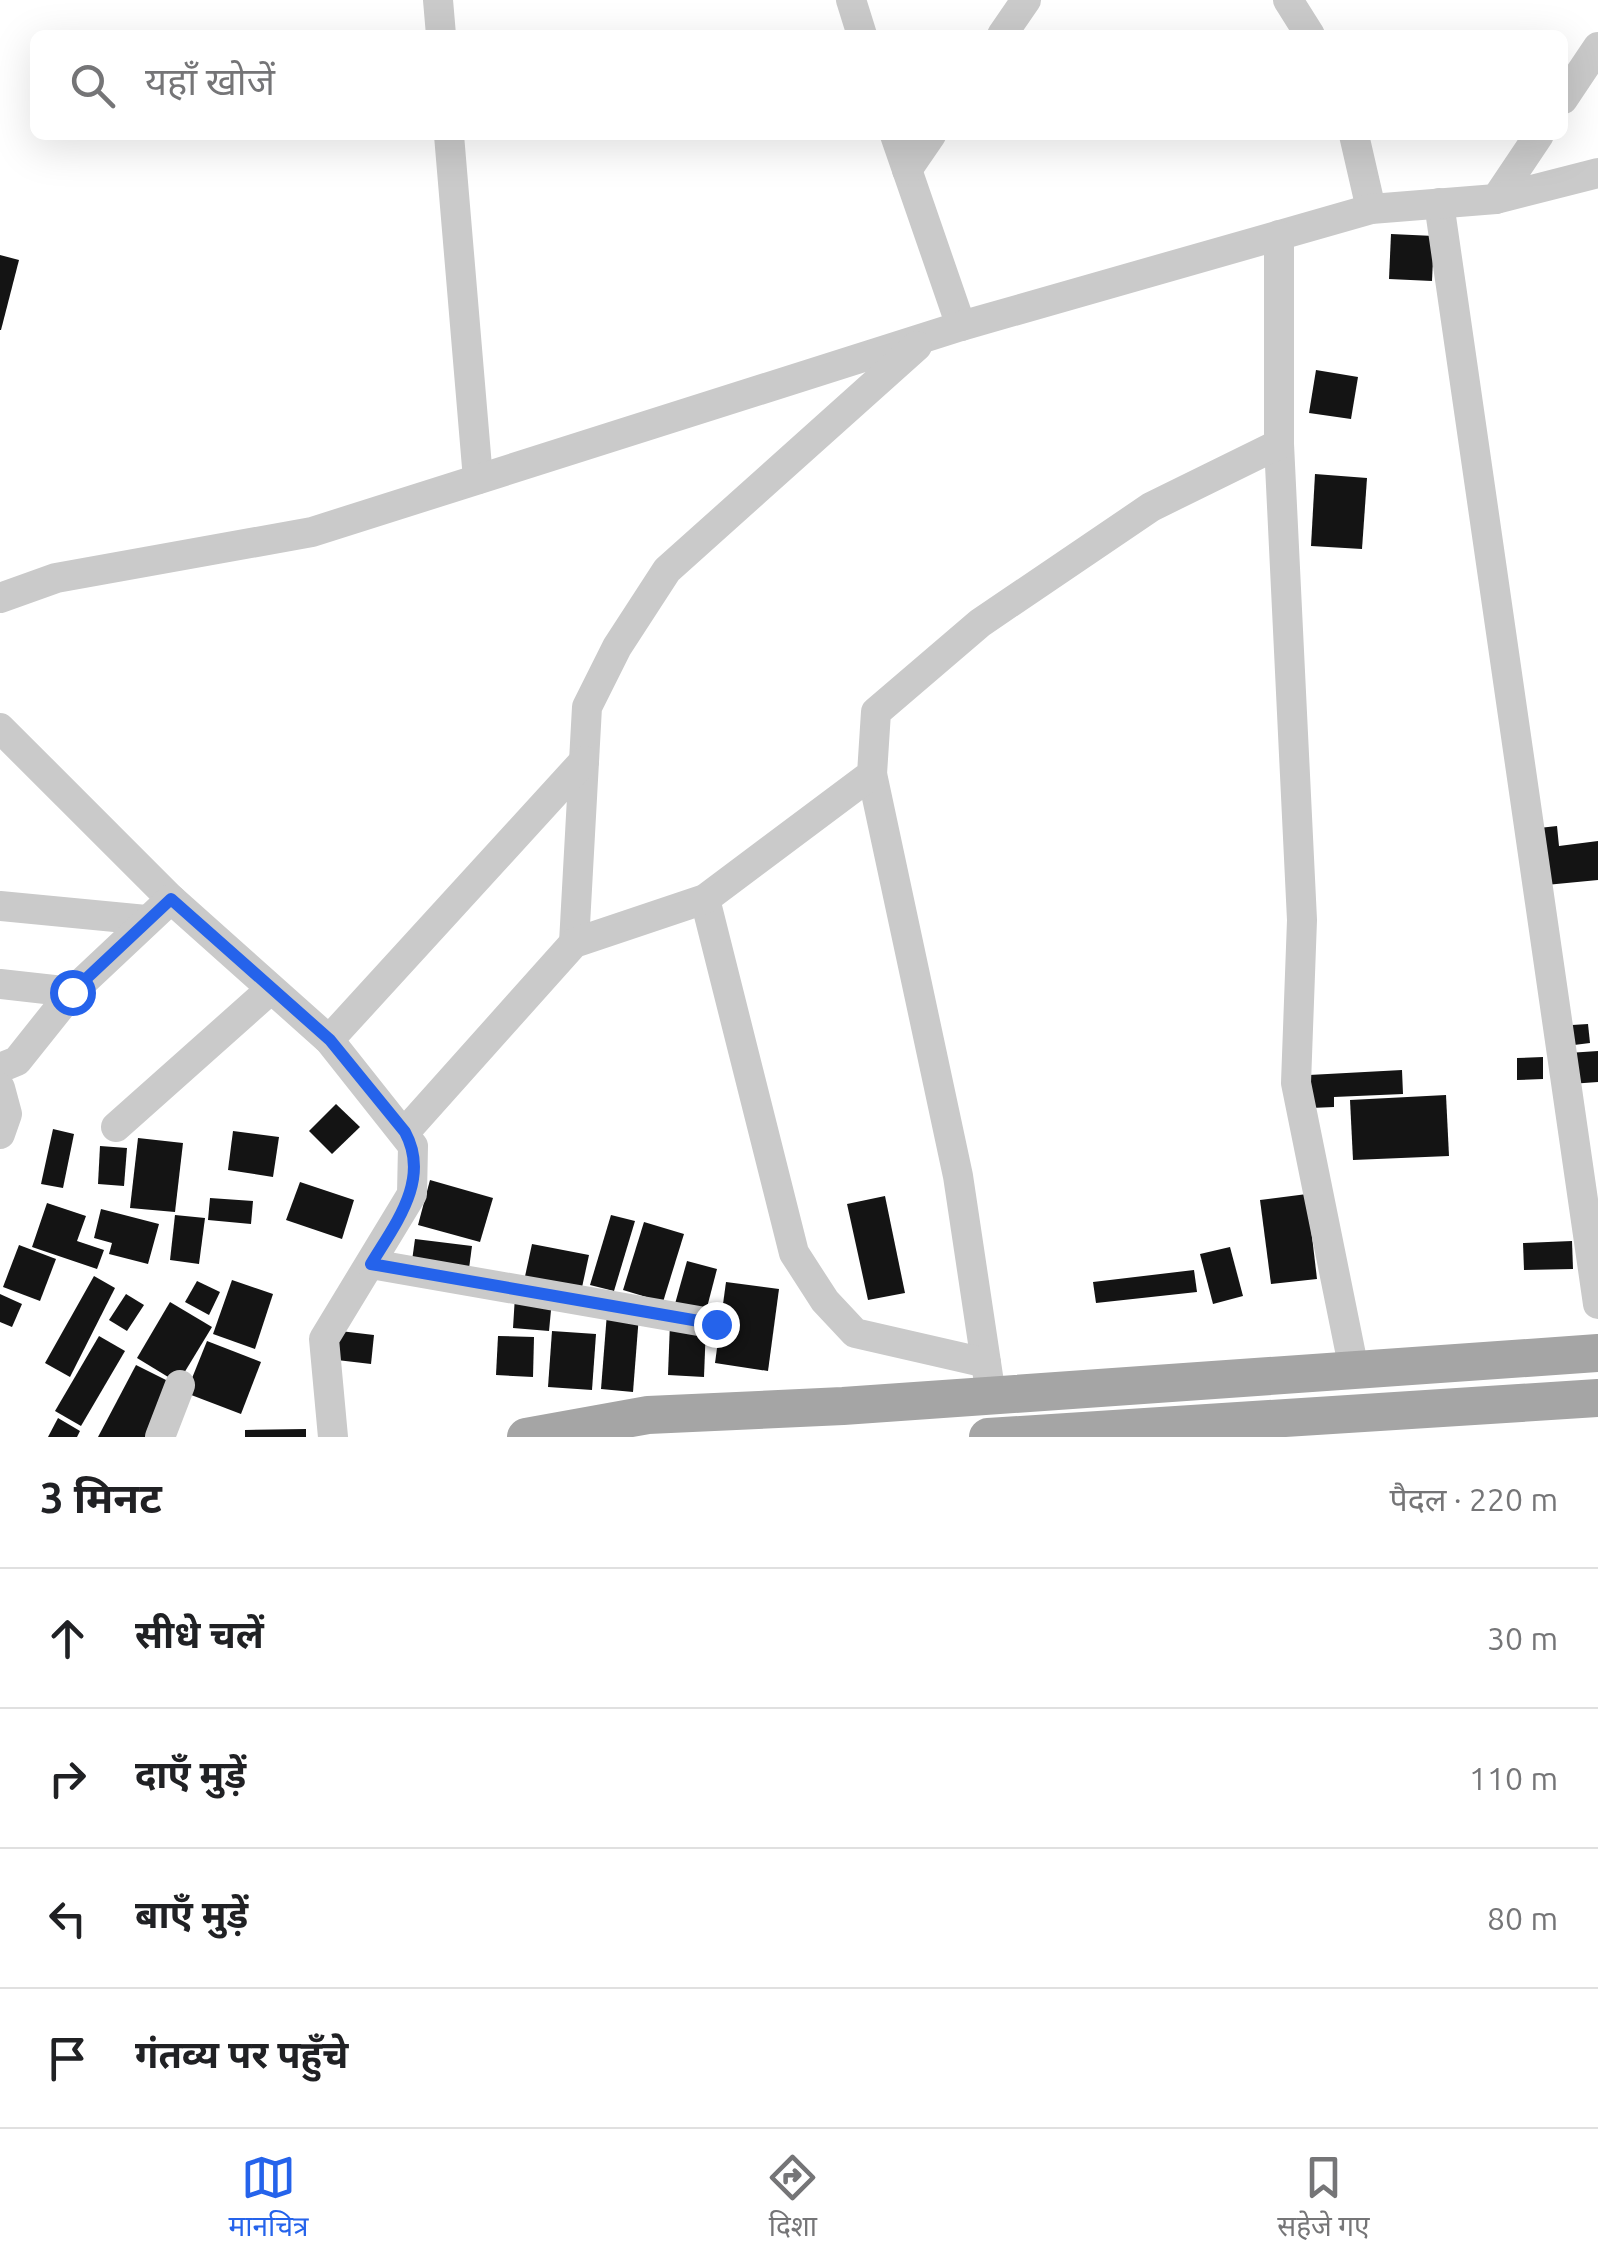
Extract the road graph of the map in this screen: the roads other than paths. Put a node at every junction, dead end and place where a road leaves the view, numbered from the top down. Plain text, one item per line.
1 (438, 0) edge
2 (850, 0) edge
3 (1026, 0) edge
4 (1288, 0) edge
5 (441, 30) edge
6 (860, 30) edge
7 (1005, 30) edge
8 (1307, 30) edge
9 (1598, 47) edge
10 (1568, 92) edge
11 (449, 140) edge
12 (898, 140) edge
13 (928, 140) edge
14 (1355, 140) edge
15 (1536, 140) edge
16 (907, 170) junction
17 (1598, 173) edge
18 (1496, 199) junction
19 (1439, 203) junction
20 (1372, 209) junction
21 (1279, 236) junction
22 (961, 326) junction
23 (926, 337) junction
24 (1279, 444) junction
25 (478, 480) junction
26 (0, 598) edge
27 (0, 728) edge
28 (584, 761) junction
29 (872, 774) junction
30 (171, 899) junction
31 (705, 899) junction
32 (0, 906) edge
33 (146, 920) junction
34 (574, 944) junction
35 (0, 984) edge
36 (271, 989) junction
37 (72, 992) junction
38 (330, 1040) junction
39 (0, 1068) edge
40 (0, 1088) edge
41 (116, 1127) dead end
42 (405, 1132) junction
43 (0, 1134) edge
44 (371, 1264) junction
45 (1598, 1304) edge
46 (716, 1324) dead end
47 (1598, 1353) edge
48 (1354, 1370) junction
49 (989, 1379) junction
50 (180, 1386) dead end
51 (1598, 1398) edge
52 (1432, 1422) edge
53 (160, 1437) edge
54 (333, 1437) edge
55 (526, 1437) edge
56 (988, 1437) edge

1 - 5 street
2 - 6 street
3 - 7 street
4 - 8 street
9 - 10 street
11 - 25 street
12 - 16 street
13 - 16 street
14 - 20 street
15 - 18 street
16 - 22 street
17 - 18 street
18 - 19 street
19 - 20 street
19 - 45 street
20 - 21 street
21 - 22 street
21 - 24 street
22 - 23 street
23 - 25 street
23 - 28 street
24 - 29 street
24 - 48 street
25 - 26 street
27 - 30 street
28 - 34 street
28 - 38 street
29 - 31 street
29 - 49 street
30 - 33 street
30 - 36 street
31 - 34 street
31 - 49 street
32 - 33 street
33 - 37 street
34 - 42 street
35 - 37 street
36 - 38 street
36 - 41 street
37 - 39 street
38 - 42 street
40 - 43 street
42 - 44 street
44 - 46 street
44 - 54 street
47 - 48 main road
48 - 49 main road
49 - 55 main road
50 - 53 street
51 - 52 main road
52 - 56 main road

